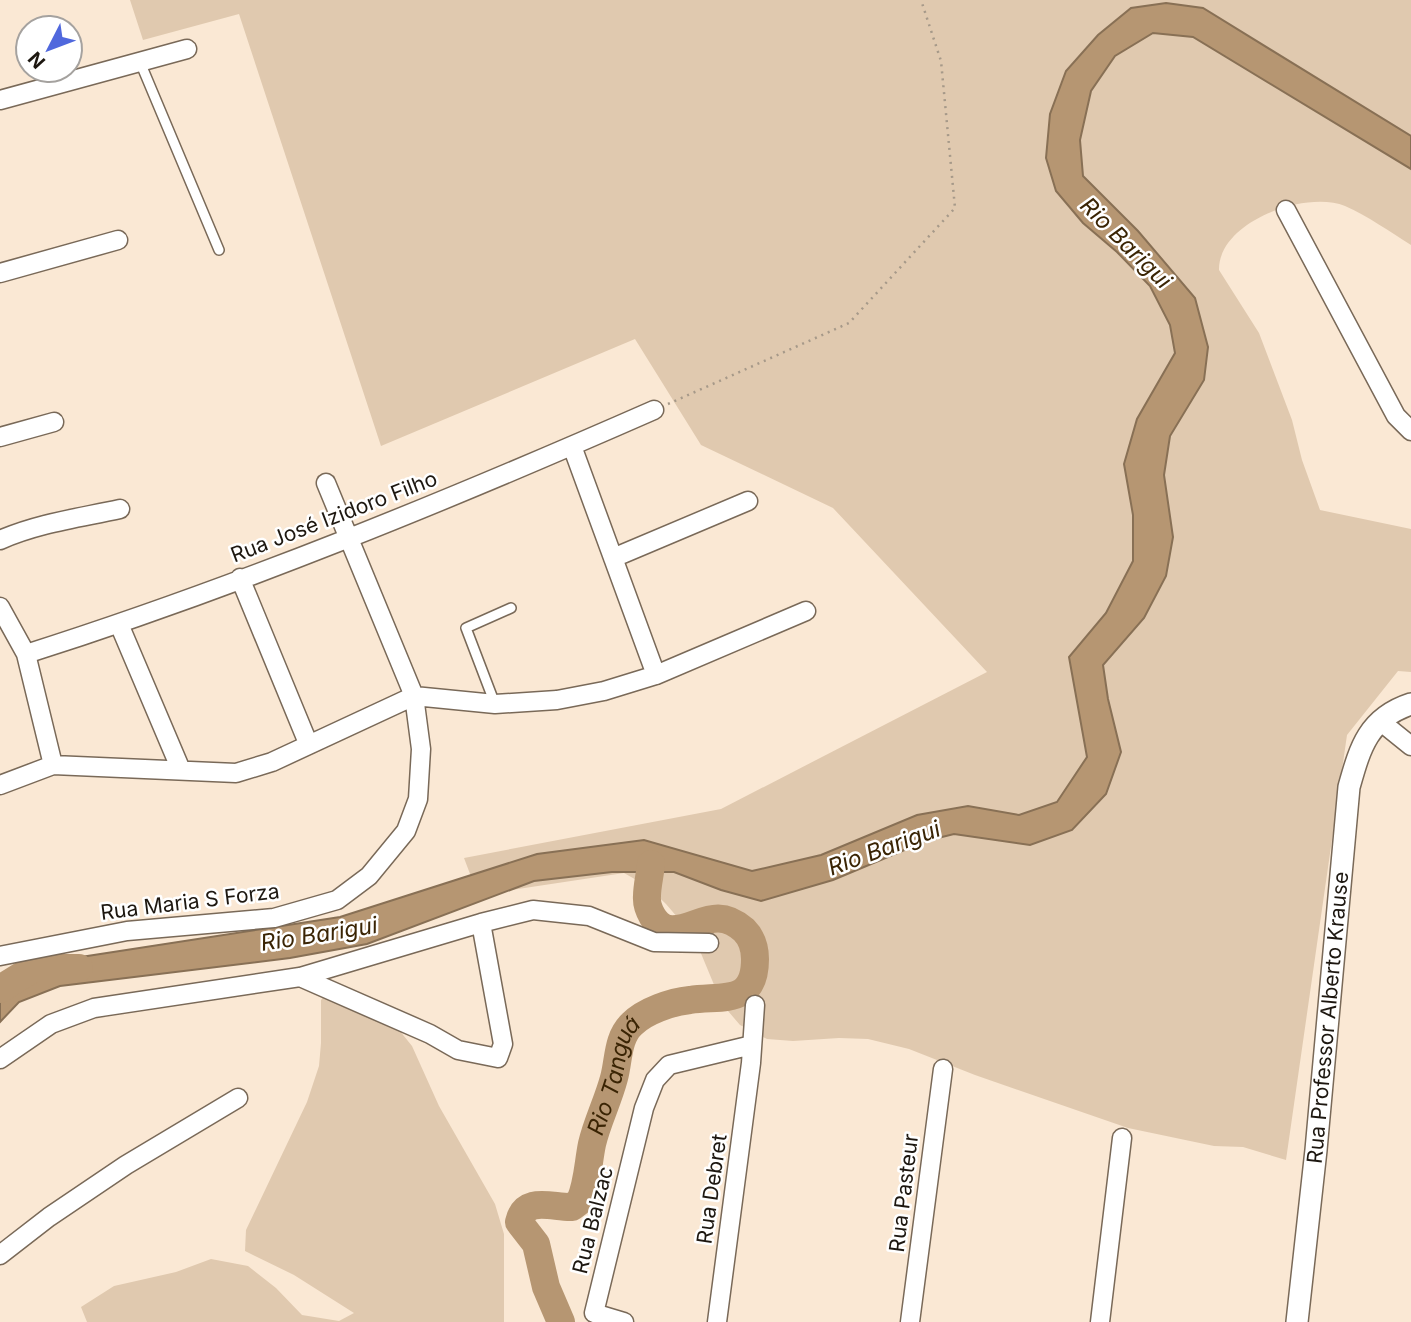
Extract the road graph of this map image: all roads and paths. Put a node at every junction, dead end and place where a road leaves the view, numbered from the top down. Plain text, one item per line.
1 (921, 0) edge
2 (187, 49) dead end
3 (141, 62) junction
4 (0, 100) edge
5 (1286, 210) dead end
6 (118, 240) dead end
7 (219, 250) dead end
8 (0, 273) edge
9 (654, 410) joint
10 (54, 422) dead end
11 (1411, 431) edge
12 (0, 437) edge
13 (572, 446) junction
14 (326, 483) dead end
15 (748, 501) dead end
16 (120, 509) dead end
17 (349, 537) junction
18 (0, 540) edge
19 (613, 558) junction
20 (240, 578) junction
21 (0, 607) edge
22 (511, 608) dead end
23 (806, 611) dead end
24 (120, 624) junction
25 (26, 654) junction
26 (656, 675) junction
27 (414, 696) junction
28 (1411, 704) edge
29 (495, 705) junction
30 (1380, 721) junction
31 (308, 743) junction
32 (1411, 746) edge
33 (53, 765) junction
34 (181, 770) junction
35 (0, 785) edge
36 (481, 923) junction
37 (709, 943) dead end
38 (0, 956) edge
39 (300, 977) junction
40 (755, 1005) dead end
41 (752, 1054) junction
42 (0, 1059) edge
43 (943, 1069) dead end
44 (238, 1098) dead end
45 (1122, 1138) dead end
46 (0, 1255) edge
47 (624, 1322) edge
48 (717, 1322) edge
49 (910, 1322) edge
50 (1100, 1322) edge
51 (1297, 1322) edge

1 - 9 path
2 - 3 street
3 - 4 street
3 - 7 lane
5 - 11 street
6 - 8 street
9 - 13 street, Rua José Izidoro Filho
10 - 12 street
13 - 17 street, Rua José Izidoro Filho
13 - 19 street
14 - 17 street, Rua Maria S Forza
15 - 19 street
16 - 18 street
17 - 20 street, Rua José Izidoro Filho
17 - 27 street, Rua Maria S Forza
19 - 26 street
20 - 24 street, Rua José Izidoro Filho
20 - 31 street
21 - 25 street
22 - 29 lane
23 - 26 street
24 - 25 street, Rua José Izidoro Filho
24 - 34 street
25 - 33 street
26 - 29 street
27 - 29 street
27 - 31 street
27 - 38 street, Rua Maria S Forza
28 - 30 street
30 - 32 street
30 - 51 street, Rua Professor Alberto Krause
31 - 34 street
33 - 34 street
33 - 35 street
36 - 37 street
36 - 39 street
36 - 39 street
39 - 42 street
40 - 41 street, Rua Debret
41 - 47 street, Rua Balzac
41 - 48 street, Rua Debret
43 - 49 street, Rua Pasteur
44 - 46 street
45 - 50 street

